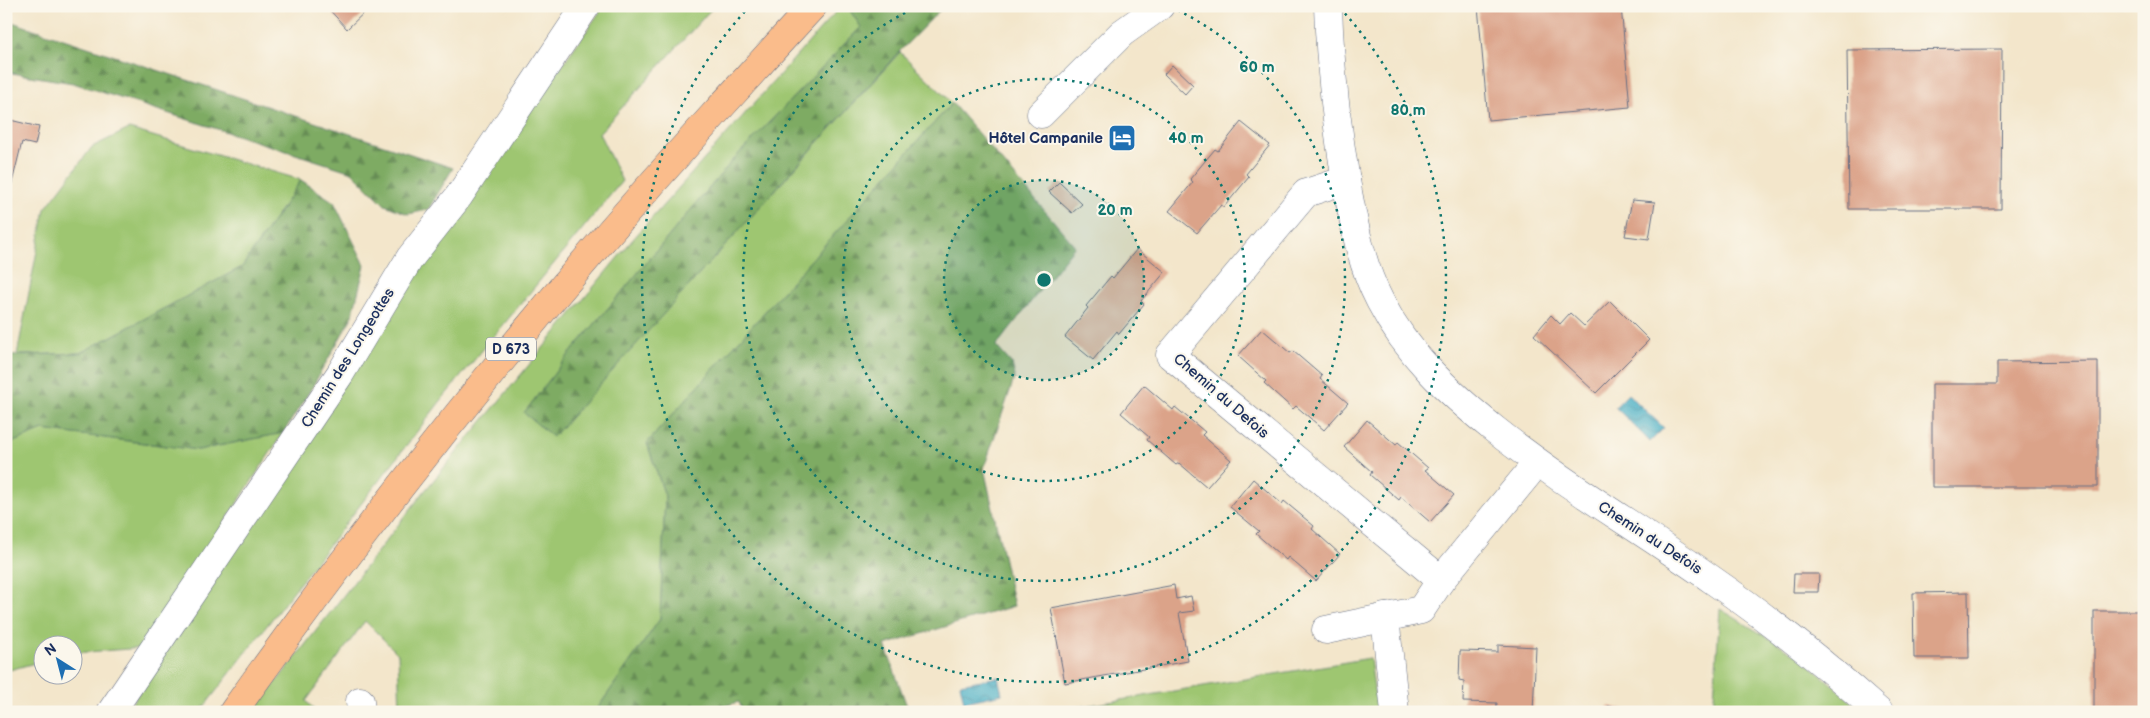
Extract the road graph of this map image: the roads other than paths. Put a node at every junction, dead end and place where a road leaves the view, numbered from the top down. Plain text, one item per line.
1 (586, 6) edge
2 (814, 6) edge
3 (1160, 6) edge
4 (1328, 6) edge
5 (1041, 114) dead end
6 (1346, 180) junction
7 (1537, 463) junction
8 (1441, 580) junction
9 (1385, 617) junction
10 (1326, 630) dead end
11 (111, 712) edge
12 (233, 712) edge
13 (1395, 712) edge
14 (1879, 712) edge

1 - 11 street, Chemin des Longeottes
2 - 12 main road, D 673
3 - 5 street
4 - 6 street, Chemin du Defois
6 - 7 street, Chemin du Defois
6 - 8 street, Chemin du Defois
7 - 8 street
7 - 14 street, Chemin du Defois
8 - 9 street
9 - 10 street
9 - 13 street

